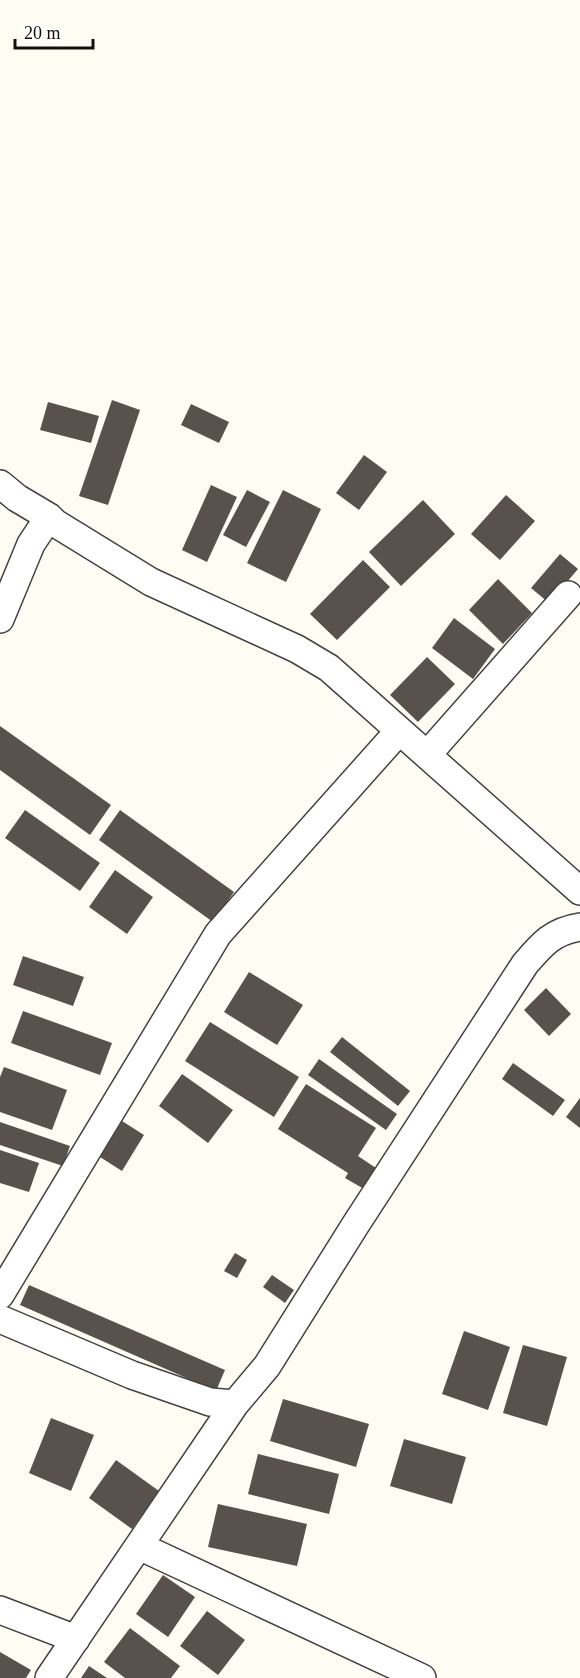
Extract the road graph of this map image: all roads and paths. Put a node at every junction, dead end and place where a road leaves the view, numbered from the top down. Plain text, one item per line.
1 (0, 484) edge
2 (49, 517) junction
3 (568, 595) dead end
4 (0, 619) edge
5 (399, 731) junction
6 (427, 755) junction
7 (580, 891) edge
8 (580, 927) edge
9 (0, 1295) edge
10 (0, 1319) edge
11 (235, 1404) junction
12 (139, 1546) junction
13 (0, 1610) edge
14 (76, 1639) junction
15 (49, 1678) edge
16 (422, 1678) edge

1 - 2 street
2 - 4 street
2 - 5 street
3 - 6 street
5 - 6 street
5 - 9 street
6 - 7 street
8 - 11 street
10 - 11 street
11 - 12 street
12 - 14 street
12 - 16 street
13 - 14 street
14 - 15 street

